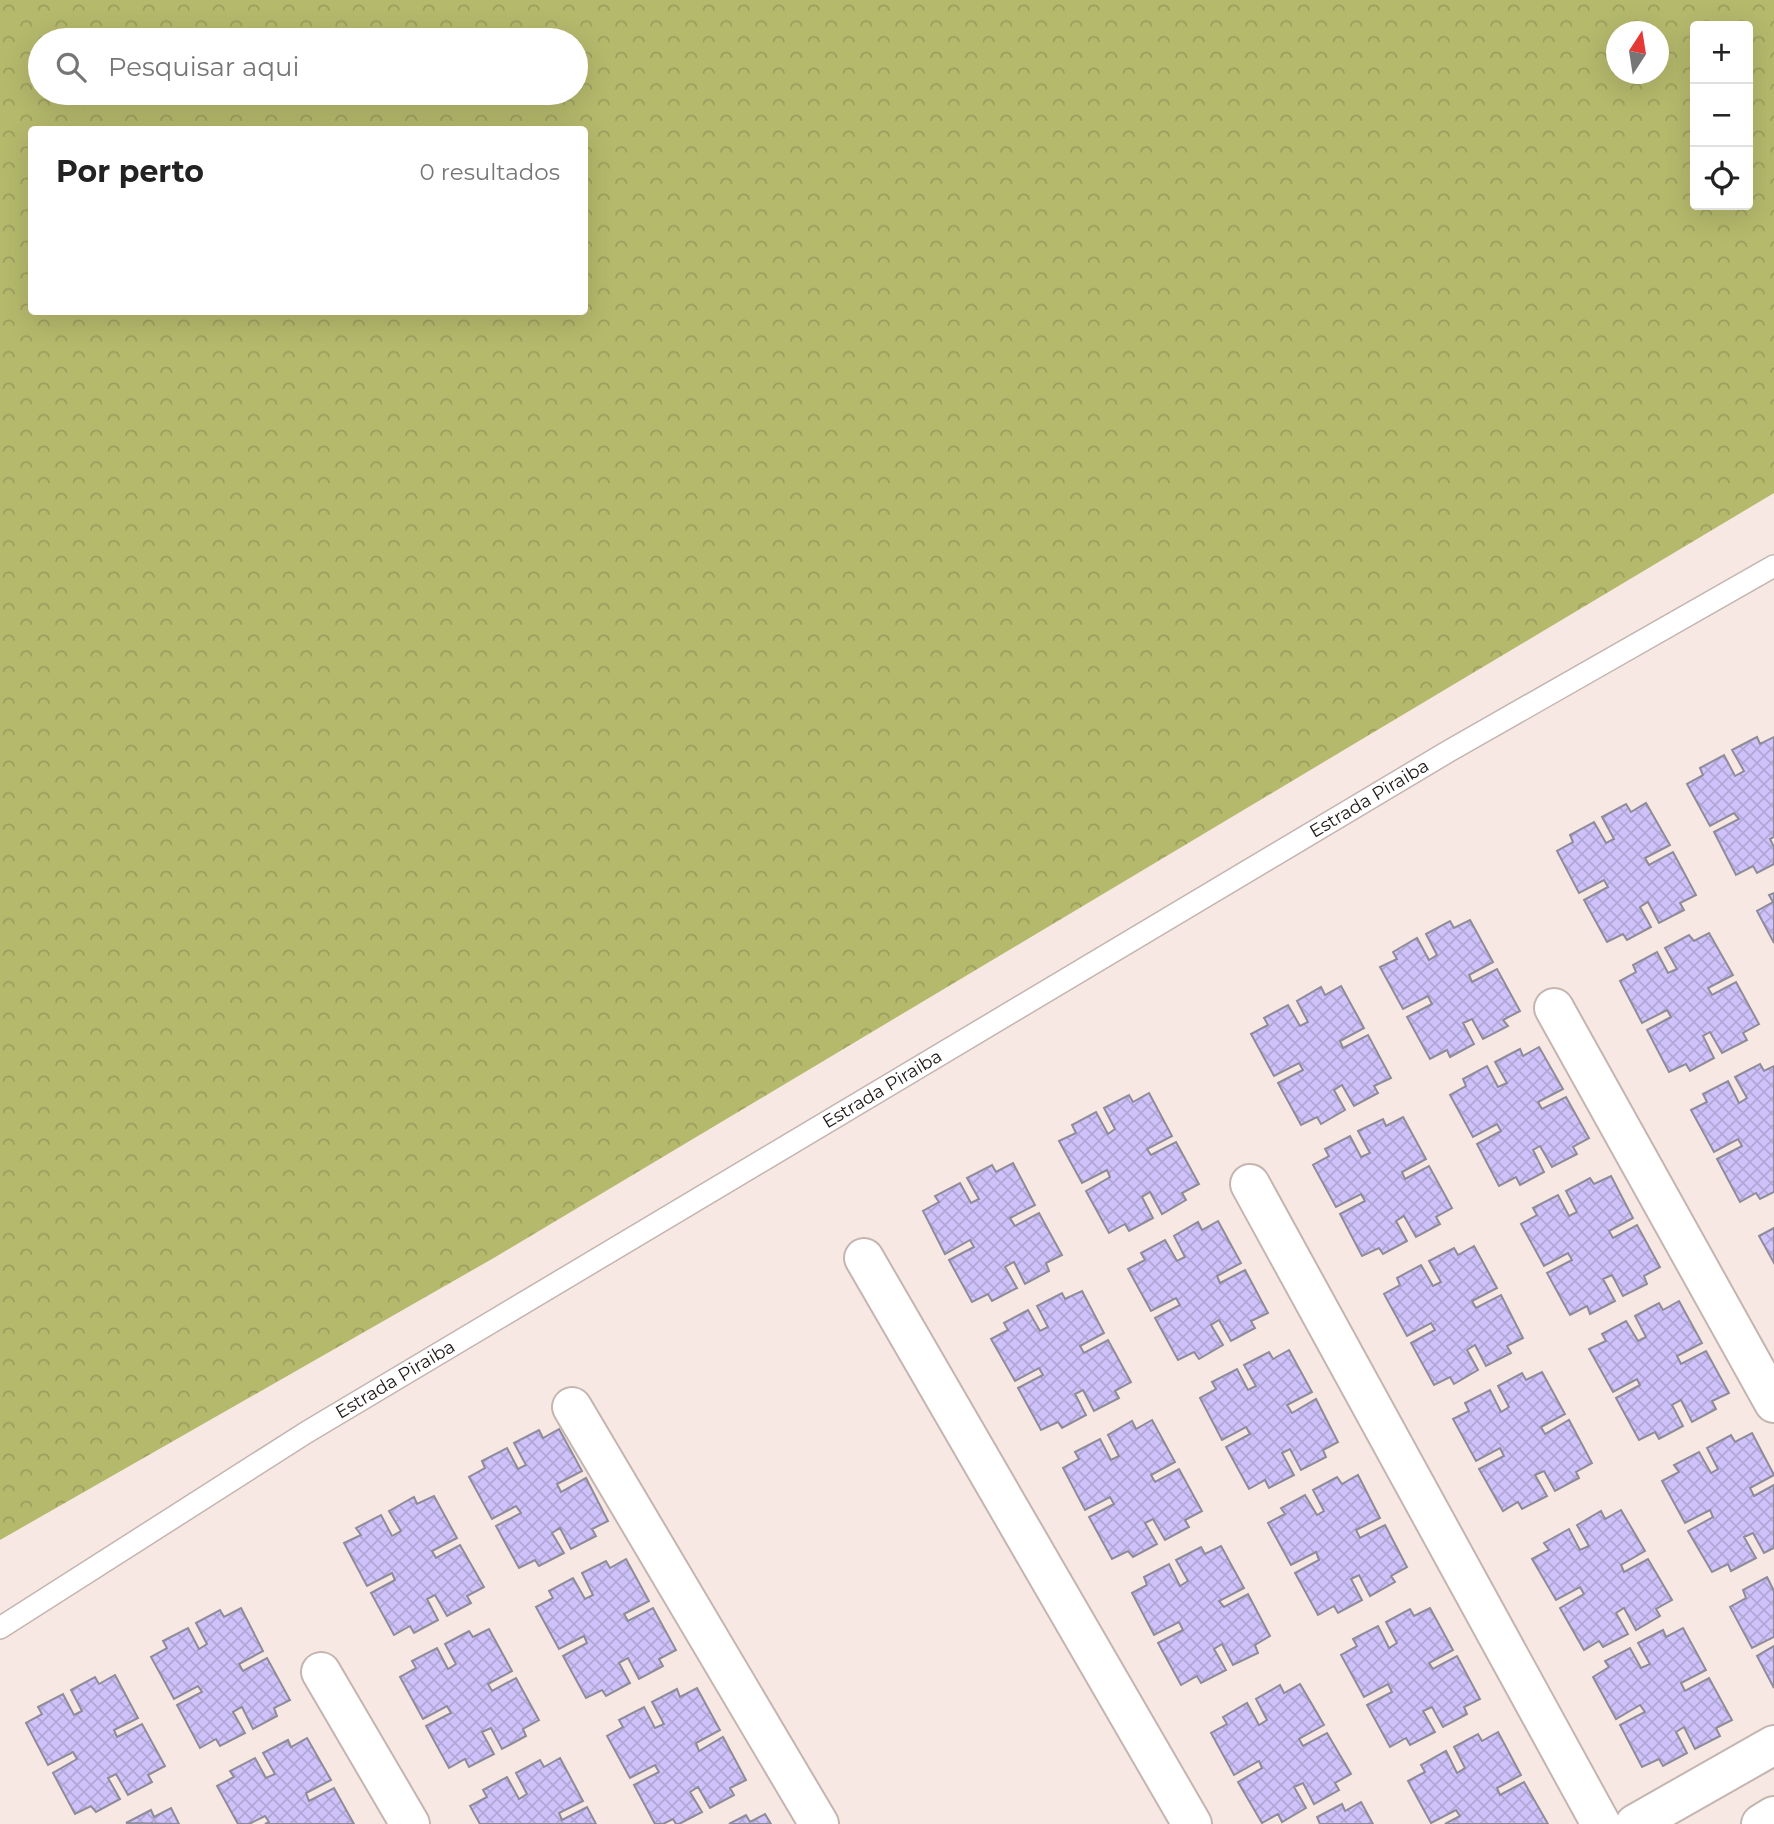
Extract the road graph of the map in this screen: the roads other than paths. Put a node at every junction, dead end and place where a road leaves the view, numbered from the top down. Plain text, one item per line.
1 (1774, 566) edge
2 (1554, 1008) dead end
3 (1250, 1184) dead end
4 (864, 1258) dead end
5 (1774, 1403) edge
6 (572, 1408) dead end
7 (0, 1628) edge
8 (321, 1672) dead end
9 (1774, 1745) edge
10 (1774, 1816) edge
11 (410, 1824) edge
12 (819, 1824) edge
13 (1192, 1824) edge
14 (1601, 1824) edge
15 (1635, 1824) edge
16 (1760, 1824) edge

1 - 7 lane, Estrada Piraiba
2 - 5 street
3 - 14 street
4 - 13 street
6 - 12 street
8 - 11 street
9 - 15 street
10 - 16 street

